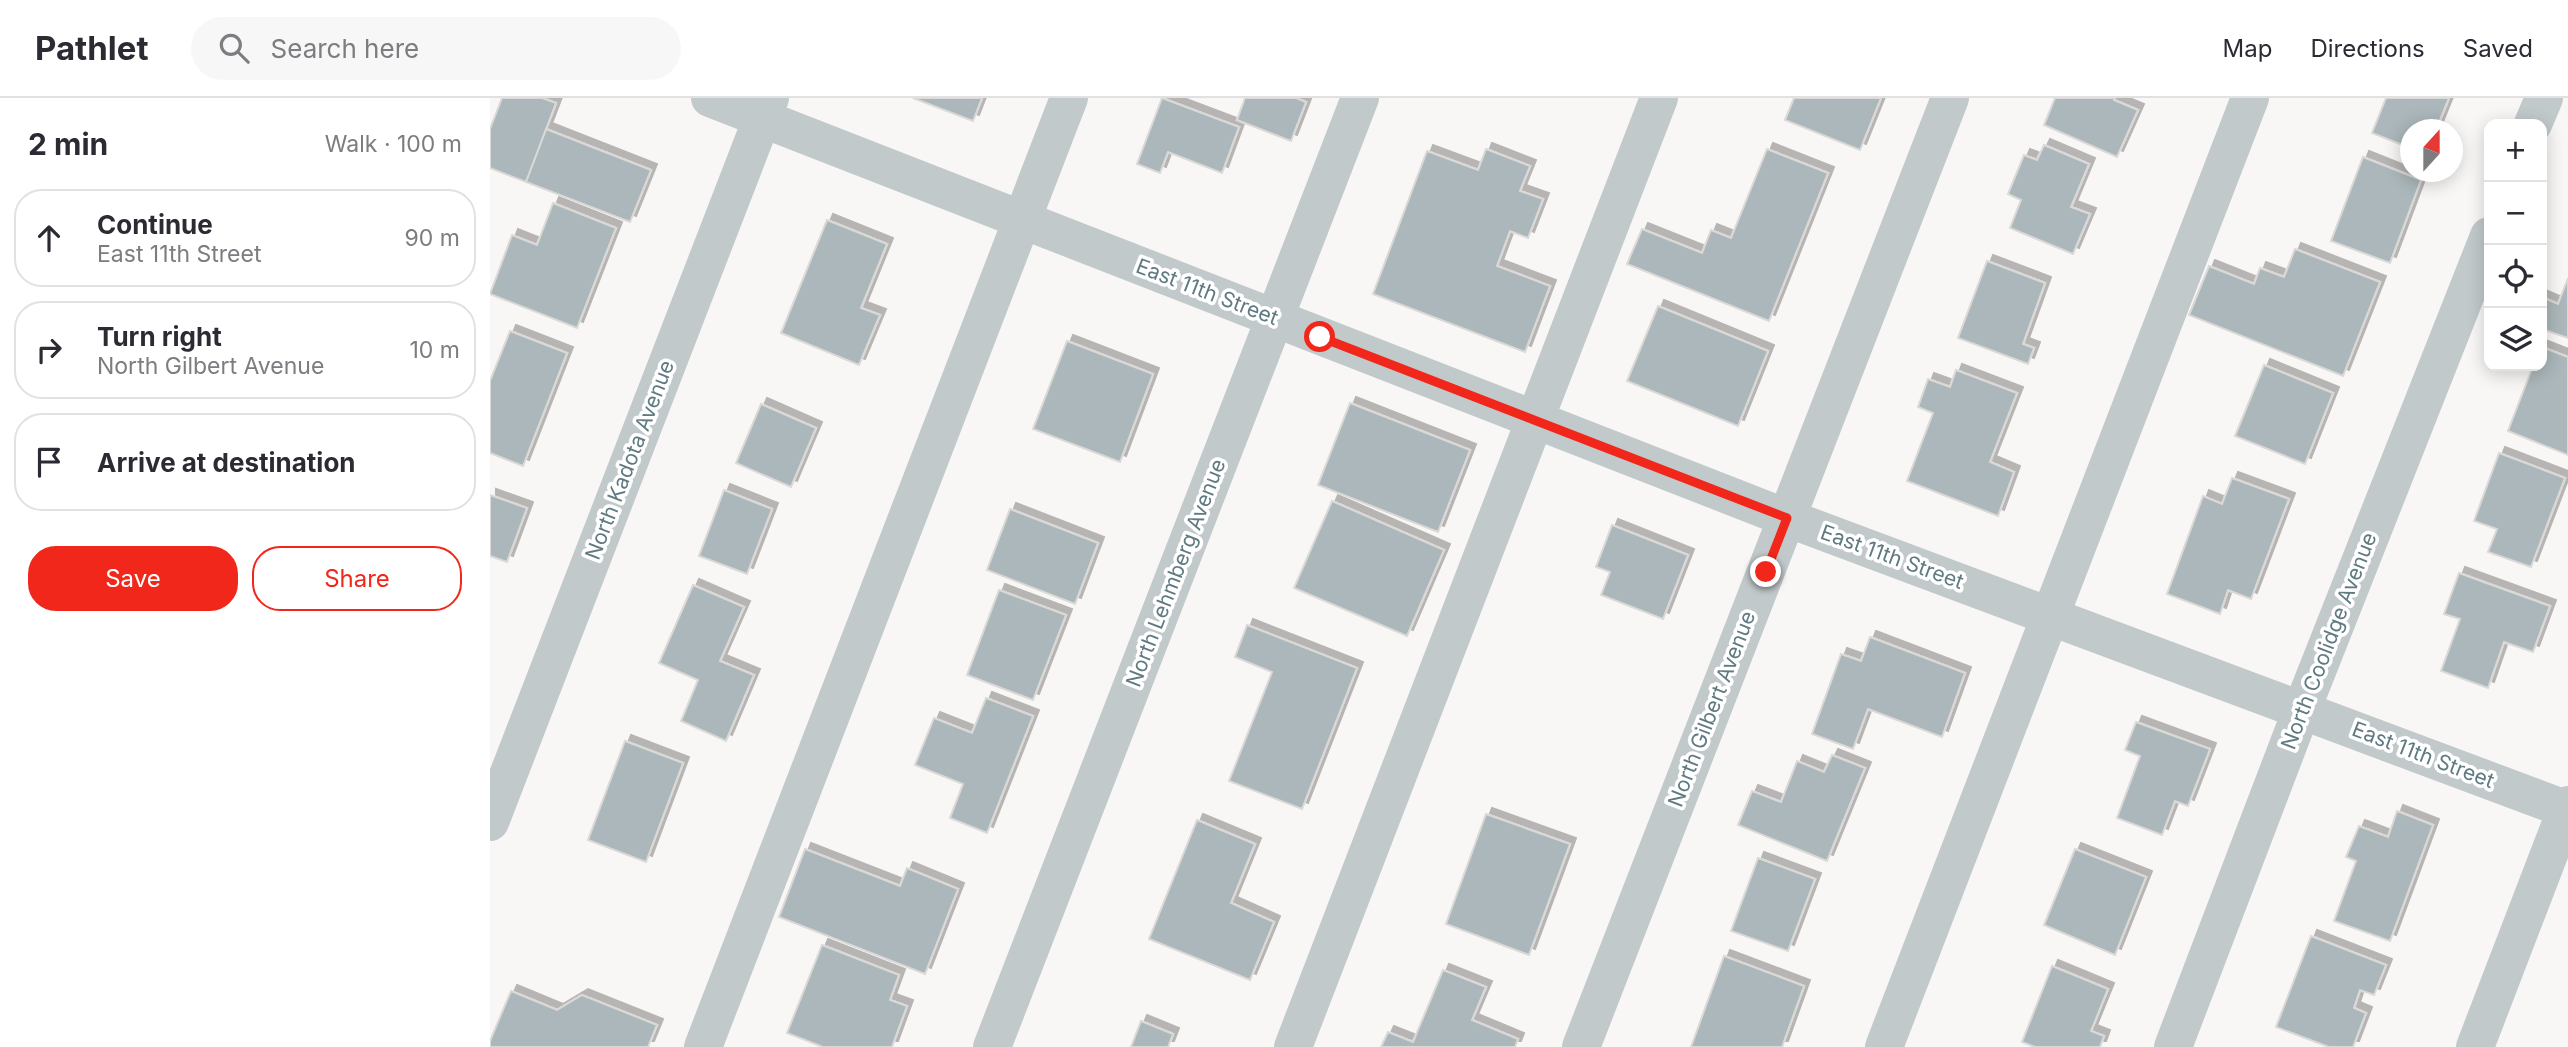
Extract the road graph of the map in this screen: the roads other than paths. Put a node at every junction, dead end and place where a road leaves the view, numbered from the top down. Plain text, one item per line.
1 (710, 98) edge
2 (1069, 98) edge
3 (1360, 98) edge
4 (1660, 98) edge
5 (1950, 98) edge
6 (2250, 98) edge
7 (2544, 98) edge
8 (766, 108) edge
9 (2535, 119) edge
10 (1022, 220) junction
11 (2485, 245) edge
12 (1275, 318) junction
13 (1535, 420) junction
14 (1787, 518) junction
15 (2050, 616) junction
16 (2302, 709) junction
17 (2567, 808) edge
18 (490, 822) edge
19 (703, 1047) edge
20 (992, 1047) edge
21 (1293, 1047) edge
22 (1581, 1047) edge
23 (1884, 1047) edge
24 (2173, 1047) edge
25 (2475, 1047) edge

1 - 8 street, East 11th Street
2 - 10 street
3 - 12 street, North Lehmberg Avenue
4 - 13 street
5 - 14 street, North Gilbert Avenue
6 - 15 street
7 - 9 street
8 - 10 street, East 11th Street
8 - 18 street, North Kadota Avenue
10 - 12 street, East 11th Street
10 - 19 street
11 - 16 street, North Coolidge Avenue
12 - 13 street, East 11th Street
12 - 20 street, North Lehmberg Avenue
13 - 14 street, East 11th Street
13 - 21 street
14 - 15 street, East 11th Street
14 - 22 street, North Gilbert Avenue
15 - 16 street, East 11th Street
15 - 23 street
16 - 17 street, East 11th Street
16 - 24 street, North Coolidge Avenue
17 - 25 street

